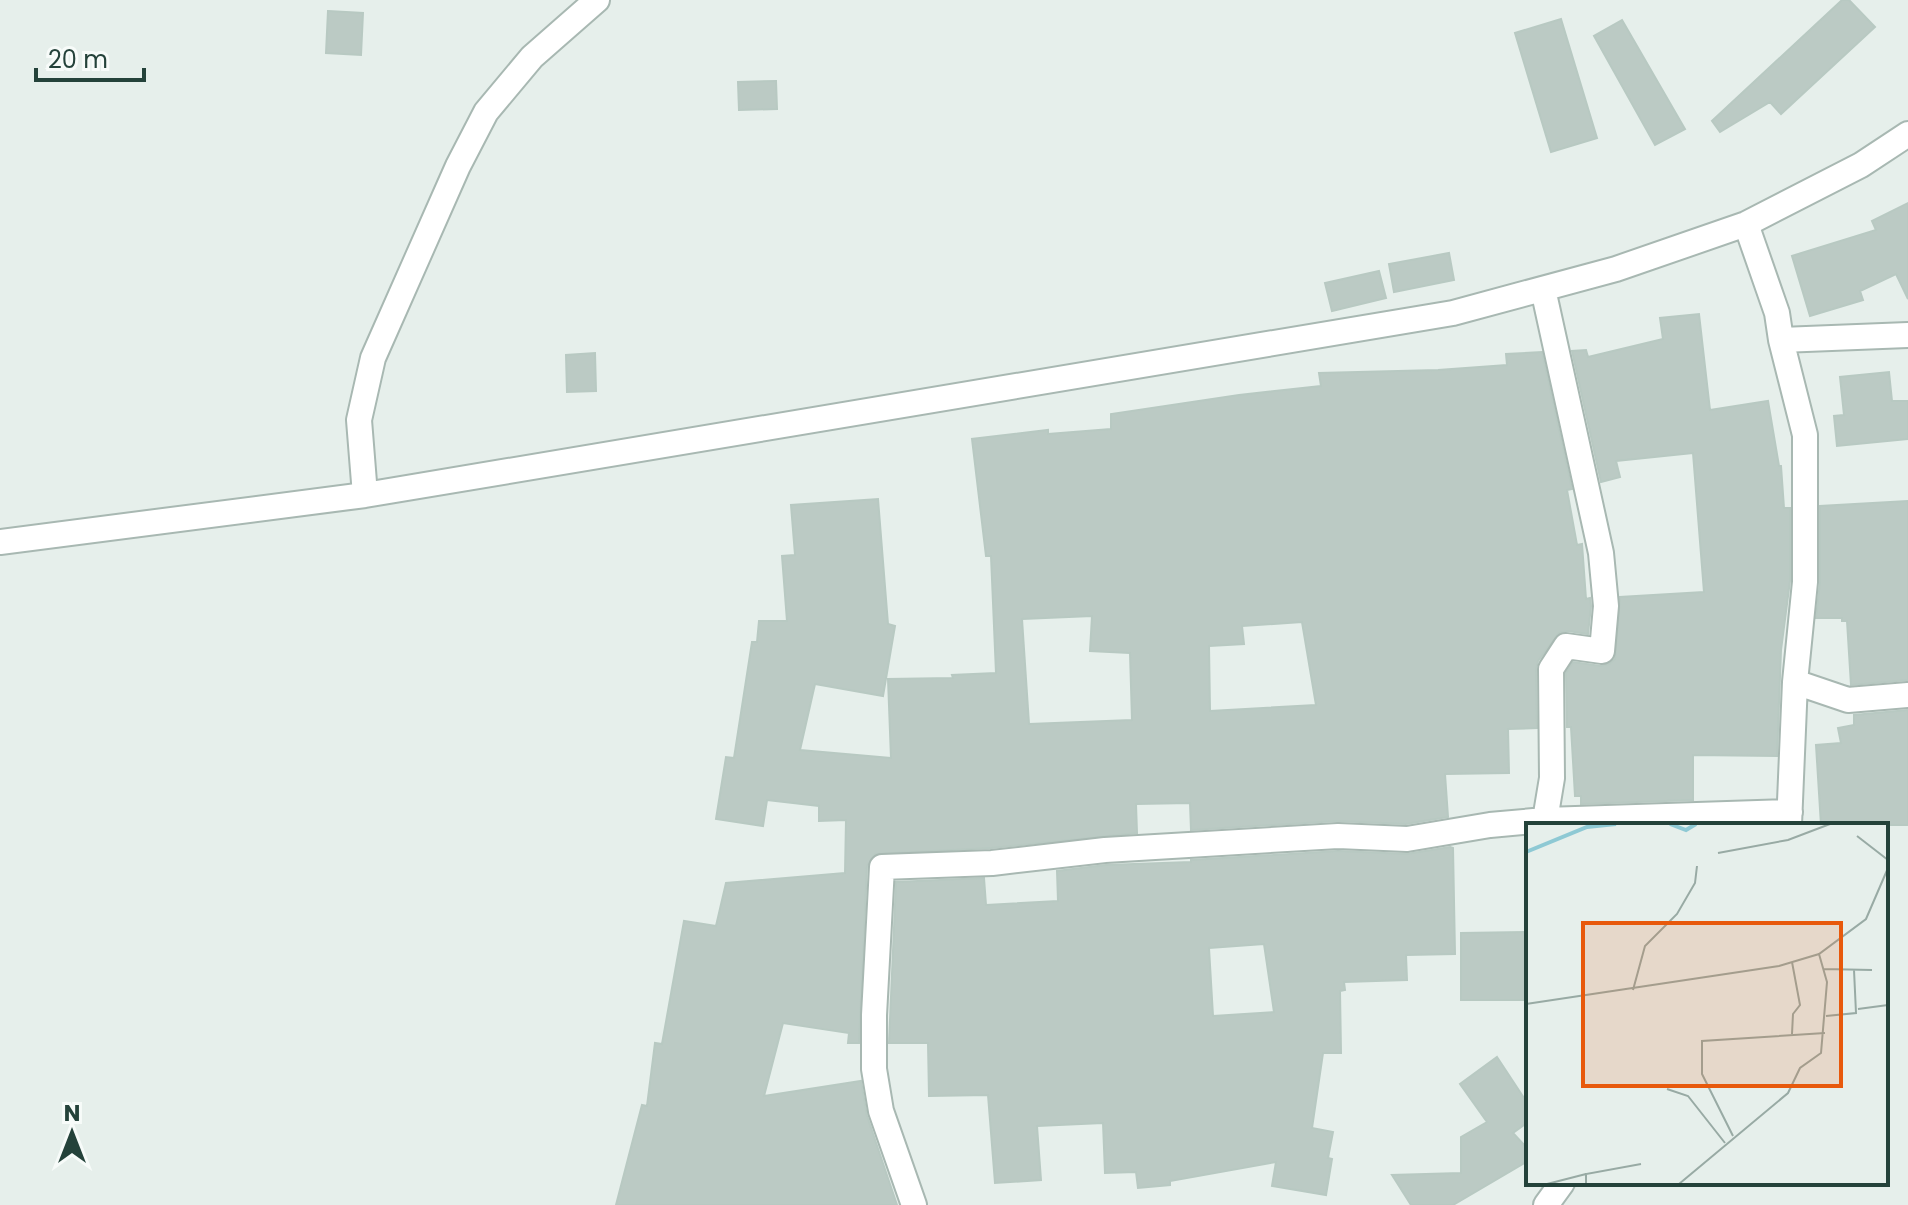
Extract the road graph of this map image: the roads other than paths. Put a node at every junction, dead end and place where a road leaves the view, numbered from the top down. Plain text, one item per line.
1 (597, 0) edge
2 (1908, 134) edge
3 (1746, 224) junction
4 (1543, 289) junction
5 (1908, 335) edge
6 (1781, 340) junction
7 (365, 495) junction
8 (0, 542) edge
9 (1795, 682) junction
10 (1908, 695) edge
11 (1789, 818) edge
12 (1545, 820) junction
13 (1561, 1185) edge
14 (914, 1205) edge
15 (1546, 1205) edge

1 - 7 street
2 - 3 street
3 - 4 street
3 - 6 street
4 - 7 street
4 - 12 street
5 - 6 street
6 - 9 street
7 - 8 street
9 - 10 street
9 - 11 street
11 - 12 street
12 - 14 street
13 - 15 street

